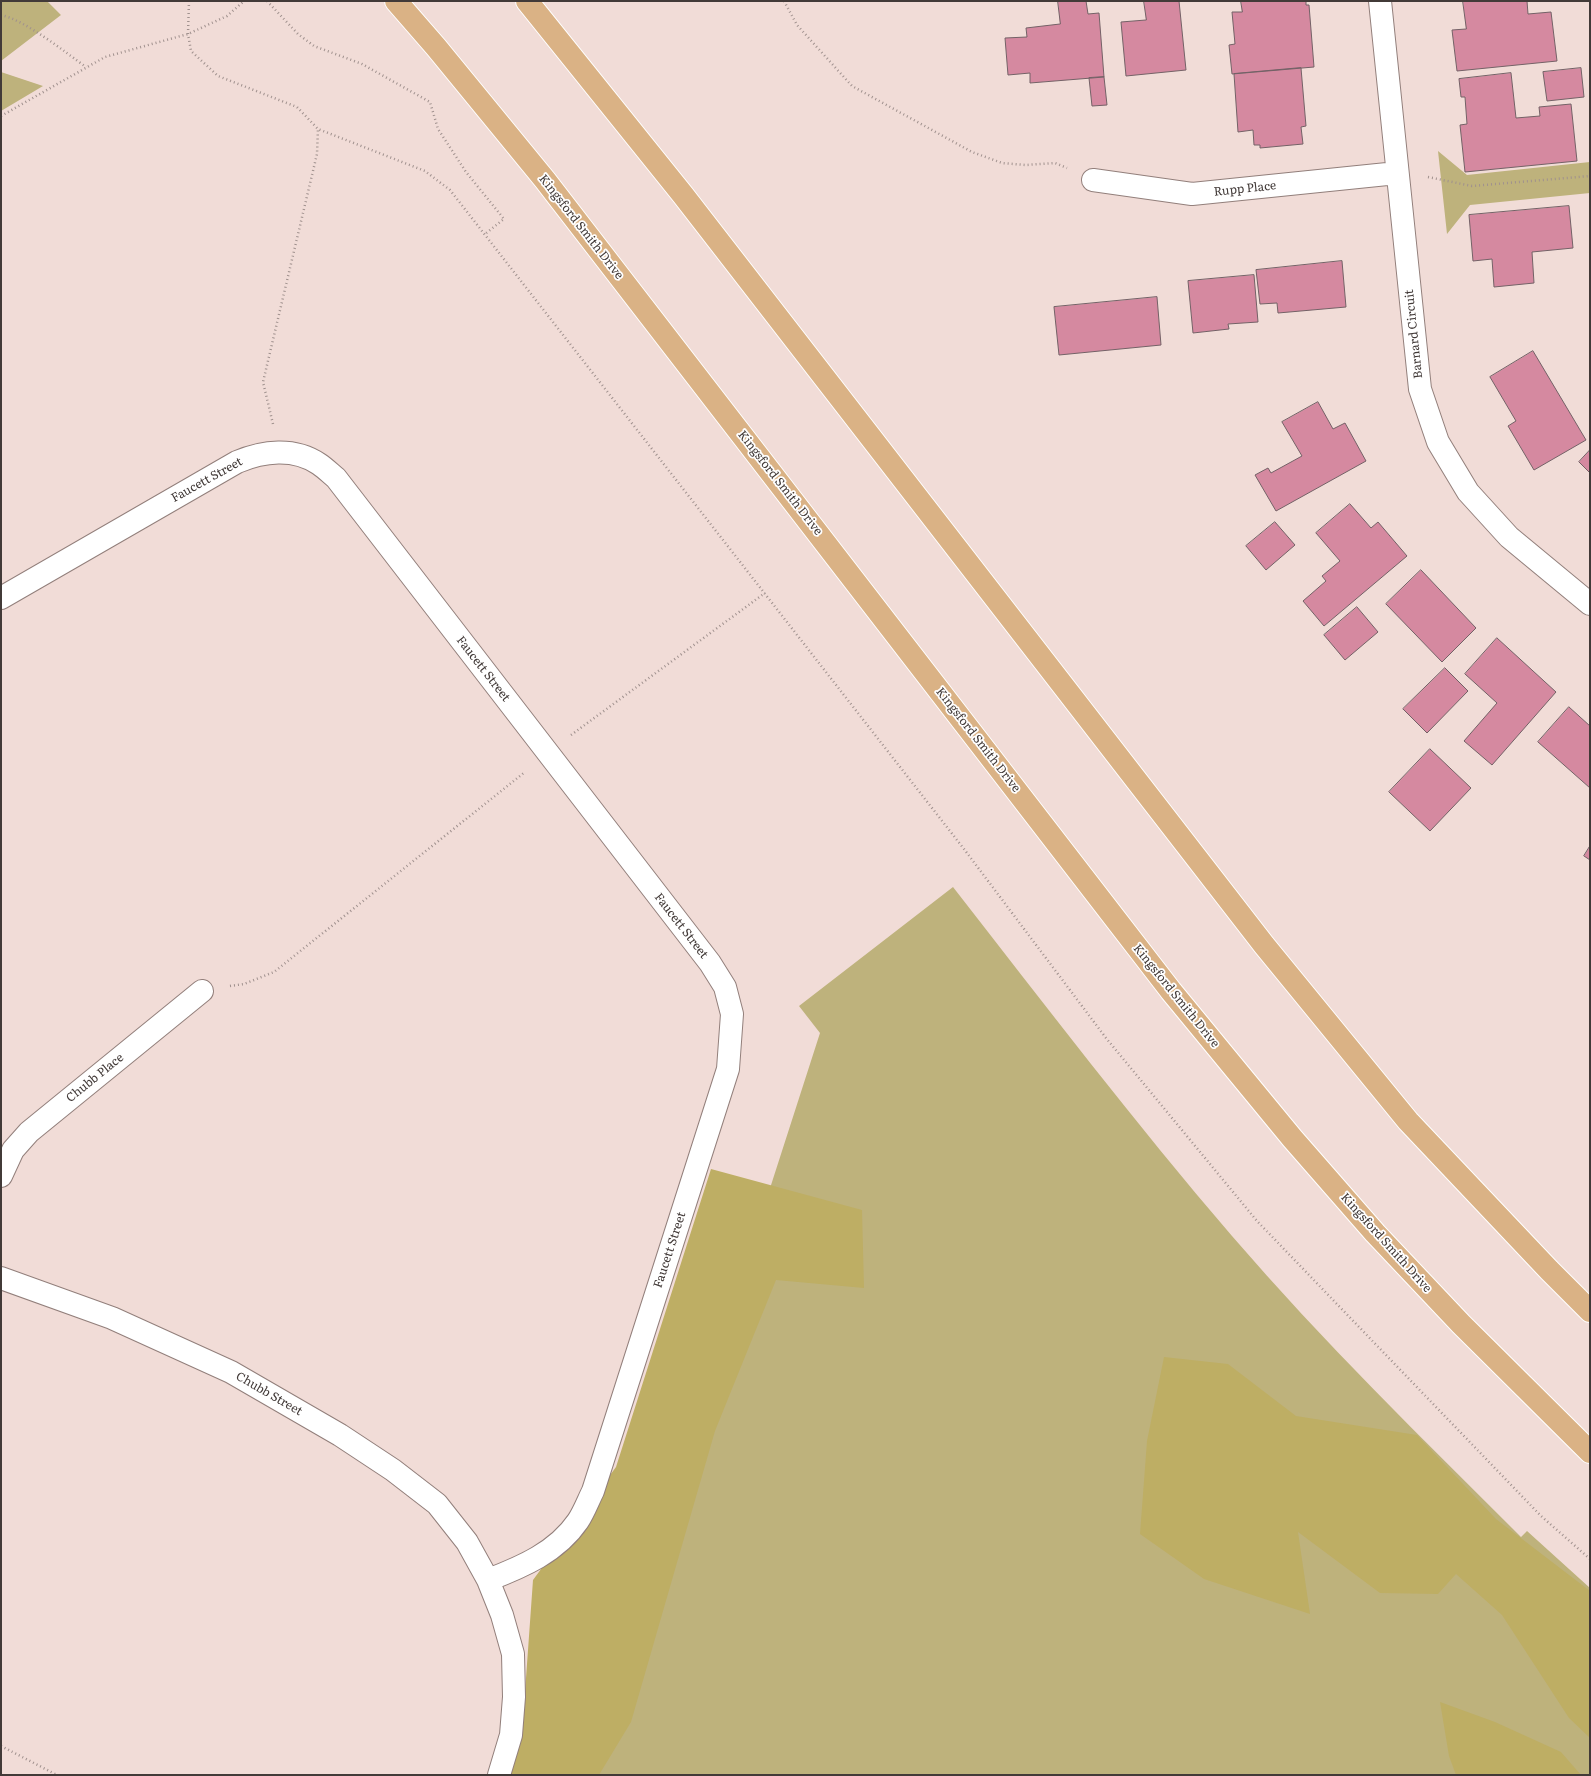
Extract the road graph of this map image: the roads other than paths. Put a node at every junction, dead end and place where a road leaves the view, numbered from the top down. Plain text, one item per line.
1 (396, 1) edge
2 (528, 1) edge
3 (1380, 1) edge
4 (1397, 173) junction
5 (1093, 180) road end
6 (1, 598) edge
7 (1590, 604) edge
8 (202, 991) road end
9 (1, 1176) edge
10 (1, 1278) edge
11 (1590, 1311) edge
12 (1590, 1452) edge
13 (488, 1580) junction
14 (498, 1775) edge

1 - 12 main road, Kingsford Smith Drive
2 - 11 main road
3 - 4 street, Barnard Circuit
4 - 5 street, Rupp Place
4 - 7 street, Barnard Circuit
6 - 13 street, Faucett Street
8 - 9 street, Chubb Place
10 - 13 street, Chubb Street
13 - 14 street

